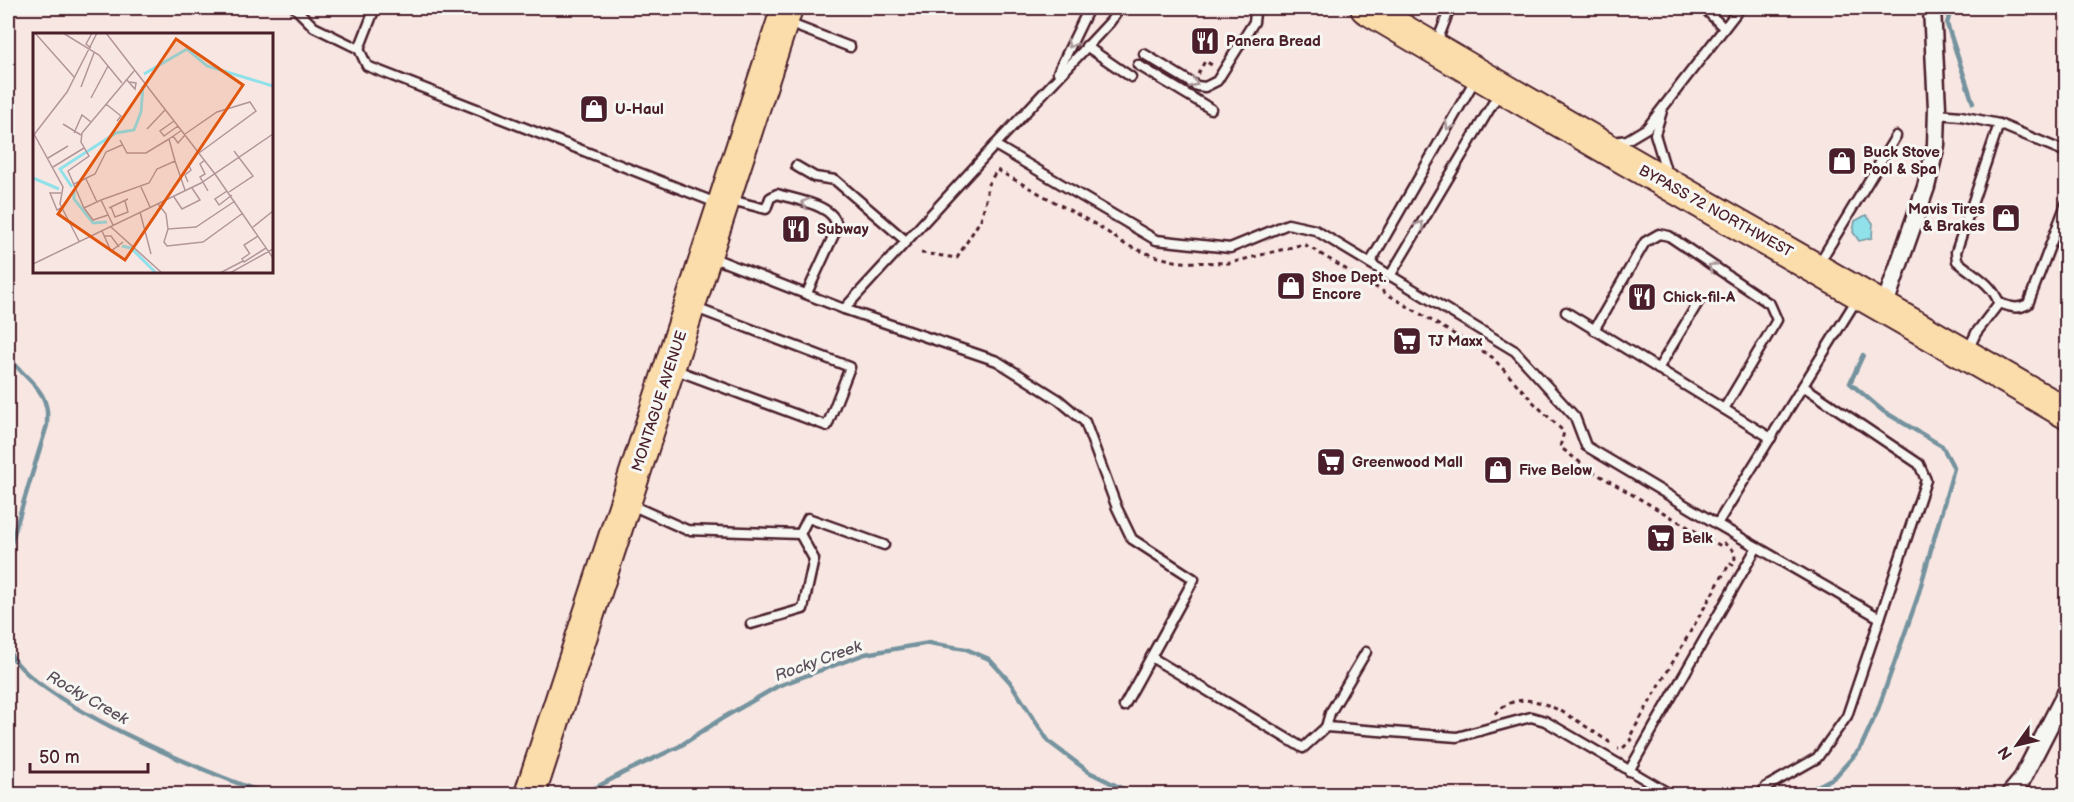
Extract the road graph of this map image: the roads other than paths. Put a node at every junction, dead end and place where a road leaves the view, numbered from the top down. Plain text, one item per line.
1 (295, 8) edge
2 (375, 8) edge
3 (1089, 8) edge
4 (1120, 8) edge
5 (1366, 8) edge
6 (1450, 8) edge
7 (1704, 8) edge
8 (1740, 8) edge
9 (1932, 8) edge
10 (1255, 13) dead end
11 (785, 14) edge
12 (1724, 28) junction
13 (1086, 46) junction
14 (850, 47) dead end
15 (359, 49) junction
16 (1435, 49) junction
17 (1144, 54) dead end
18 (1138, 65) dead end
19 (1131, 77) dead end
20 (1053, 81) junction
21 (1490, 82) junction
22 (1664, 105) junction
23 (1211, 109) dead end
24 (1937, 114) junction
25 (2000, 124) junction
26 (1896, 136) dead end
27 (994, 145) junction
28 (1598, 145) junction
29 (2067, 152) edge
30 (796, 166) dead end
31 (1670, 185) junction
32 (723, 202) junction
33 (2067, 204) edge
34 (906, 241) junction
35 (706, 255) junction
36 (1370, 263) junction
37 (1816, 268) junction
38 (1390, 276) junction
39 (807, 293) junction
40 (1872, 300) junction
41 (1700, 302) dead end
42 (1999, 303) junction
43 (690, 306) junction
44 (844, 309) junction
45 (1566, 312) dead end
46 (1594, 330) junction
47 (1966, 355) junction
48 (670, 367) junction
49 (1658, 369) junction
50 (1803, 386) junction
51 (1724, 409) junction
52 (2067, 413) edge
53 (1771, 438) junction
54 (626, 502) junction
55 (1717, 524) junction
56 (800, 534) junction
57 (884, 545) dead end
58 (1757, 548) junction
59 (1880, 618) junction
60 (751, 624) dead end
61 (1366, 652) dead end
62 (1151, 657) junction
63 (2067, 693) edge
64 (1124, 706) dead end
65 (1326, 727) junction
66 (1629, 771) junction
67 (530, 795) edge
68 (1670, 795) edge
69 (1761, 795) edge
70 (2010, 795) edge

1 - 15 lane
2 - 15 lane
3 -> 20 lane
4 - 13 lane
5 - 16 highway, BYPASS 72 NORTHWEST
6 - 16 lane
7 - 12 lane
8 - 12 lane
9 - 24 street
17 -> 10 lane
11 - 14 lane
11 - 32 highway, MONTAGUE AVENUE
12 - 22 lane
13 - 19 lane
13 - 20 lane
15 - 32 lane
16 - 21 highway, BYPASS 72 NORTHWEST
18 - 23 lane
20 - 27 lane
21 - 28 highway, BYPASS 72 NORTHWEST
21 -> 36 lane
38 -> 21 lane
22 - 28 lane
22 - 31 lane
24 - 25 lane
24 - 40 street
25 - 29 lane
25 - 42 lane
26 - 37 lane
27 - 34 lane
27 - 36 lane
28 - 31 highway, BYPASS 72 NORTHWEST
30 - 34 lane
31 - 37 highway, BYPASS 72 NORTHWEST
32 - 35 highway, MONTAGUE AVENUE
39 -> 32 lane
33 - 42 lane
34 - 44 lane
35 - 39 lane
35 - 43 highway, MONTAGUE AVENUE
36 - 38 lane
37 - 40 highway, BYPASS 72 NORTHWEST
38 - 55 lane
39 - 44 lane
40 - 47 highway, BYPASS 72 NORTHWEST
40 - 50 lane
41 - 49 lane
42 - 47 lane
43 - 48 highway, MONTAGUE AVENUE
43 - 48 lane
44 - 62 lane
45 - 46 lane
46 - 49 lane
51 -> 46 lane
47 - 52 highway, BYPASS 72 NORTHWEST
48 - 54 highway, MONTAGUE AVENUE
49 - 51 lane
50 - 53 lane
50 - 59 lane
51 - 53 lane
53 - 55 lane
54 - 56 lane
54 - 67 highway, MONTAGUE AVENUE
55 - 58 lane
56 - 57 lane
56 - 60 lane
58 - 59 lane
58 - 66 lane
59 - 69 lane
61 - 65 lane
62 - 64 lane
62 - 65 lane
63 - 70 street
65 - 66 lane
66 - 68 lane

